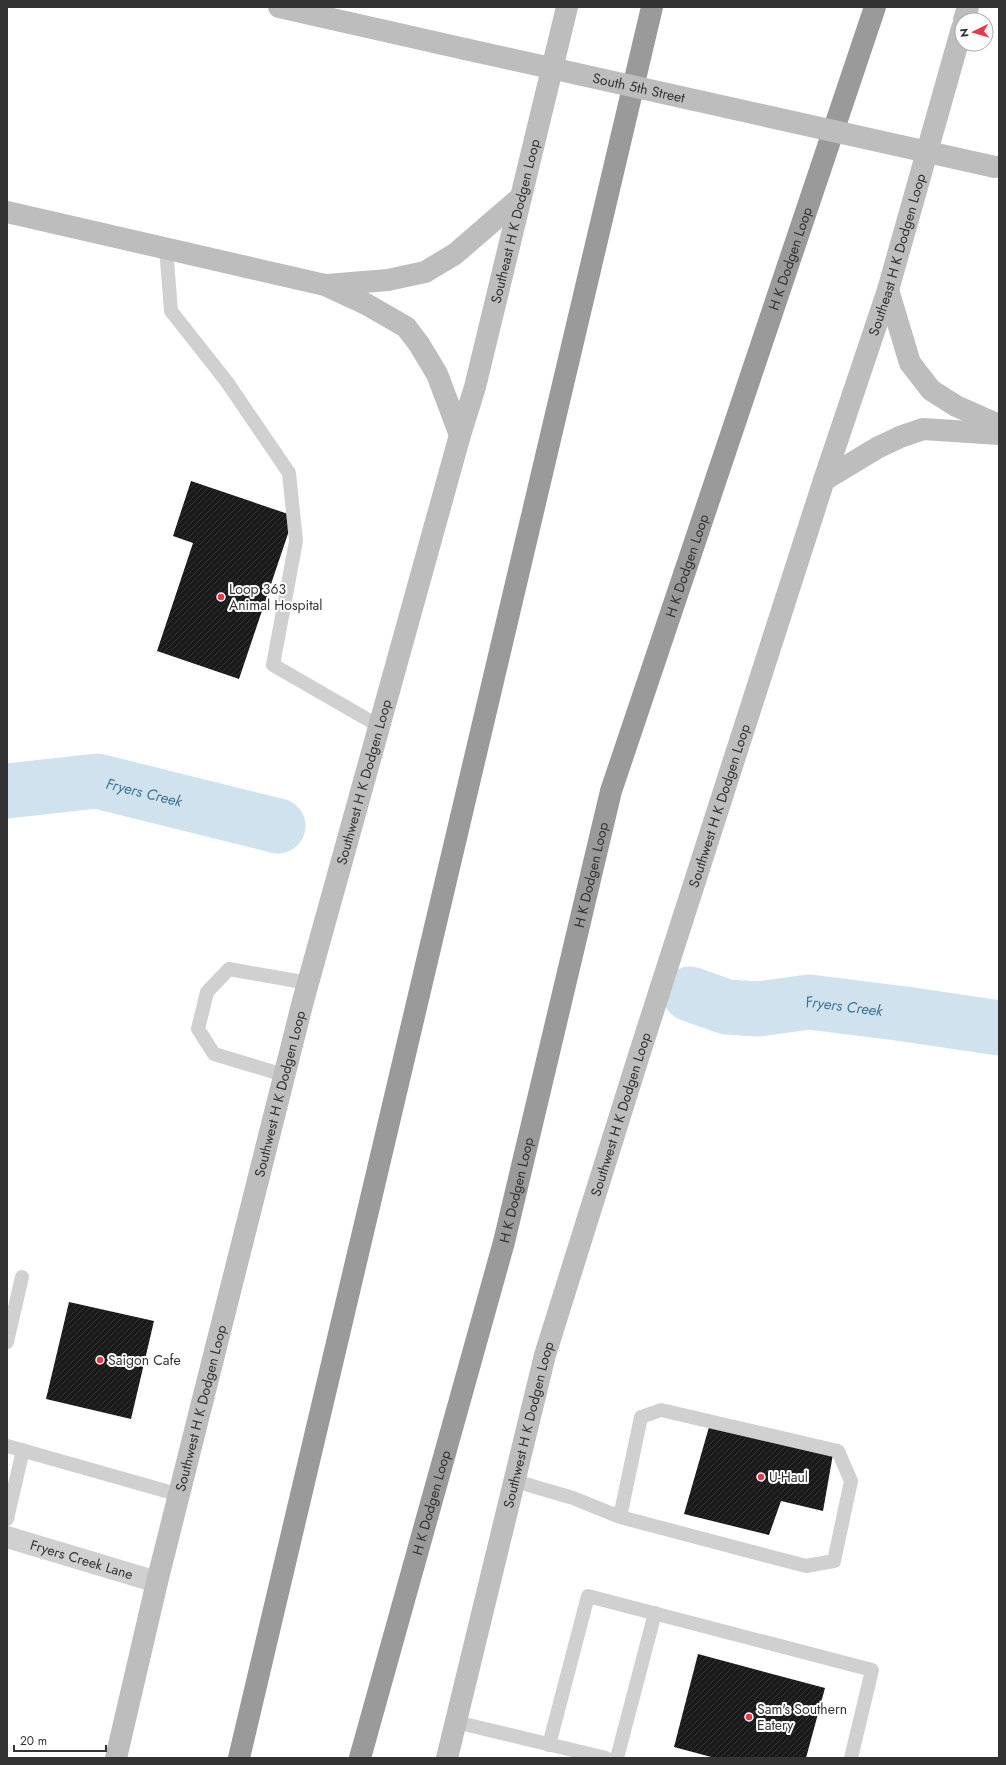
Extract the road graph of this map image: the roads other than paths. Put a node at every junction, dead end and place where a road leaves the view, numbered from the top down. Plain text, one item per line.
1 (279, 7) edge
2 (567, 7) edge
3 (652, 7) edge
4 (875, 7) edge
5 (955, 52) edge
6 (997, 167) edge
7 (521, 196) junction
8 (7, 212) edge
9 (166, 248) junction
10 (325, 285) junction
11 (888, 290) junction
12 (999, 425) edge
13 (999, 434) edge
14 (460, 435) junction
15 (824, 480) junction
16 (379, 726) junction
17 (308, 983) junction
18 (284, 1075) junction
19 (22, 1277) dead end
20 (7, 1342) edge
21 (7, 1446) edge
22 (23, 1450) junction
23 (515, 1481) junction
24 (180, 1495) junction
25 (620, 1517) junction
26 (7, 1519) edge
27 (7, 1537) edge
28 (157, 1582) junction
29 (654, 1613) junction
30 (456, 1722) junction
31 (549, 1745) junction
32 (116, 1758) edge
33 (239, 1758) edge
34 (360, 1758) edge
35 (448, 1758) edge
36 (606, 1758) edge
37 (616, 1758) edge
38 (851, 1758) edge

1 - 6 main road, South 5th Street, bridge
2 - 7 main road, Southeast H K Dodgen Loop
3 - 33 highway
4 - 34 highway, H K Dodgen Loop
5 - 11 main road, Southeast H K Dodgen Loop
7 - 10 main road
7 - 14 main road, Southeast H K Dodgen Loop
8 - 9 main road
9 - 10 main road
9 - 16 lane
10 - 14 main road
11 - 12 main road
11 - 15 main road, Southeast H K Dodgen Loop
13 - 15 main road
14 - 16 main road, Southwest H K Dodgen Loop
15 - 23 main road, Southwest H K Dodgen Loop
16 - 17 main road, Southwest H K Dodgen Loop
17 - 18 main road, Southwest H K Dodgen Loop
17 - 18 lane
18 - 24 main road, Southwest H K Dodgen Loop
19 - 20 lane
21 - 22 lane
22 - 24 lane
22 - 26 lane
23 - 25 lane
23 - 30 main road, Southwest H K Dodgen Loop
24 - 28 main road, Southwest H K Dodgen Loop
25 - 25 lane
27 - 28 street, Fryers Creek Lane
28 - 32 main road, Southwest H K Dodgen Loop
29 - 31 lane
29 - 37 lane
29 - 38 lane
30 - 31 lane
30 - 35 main road, Southwest H K Dodgen Loop
31 - 36 lane

